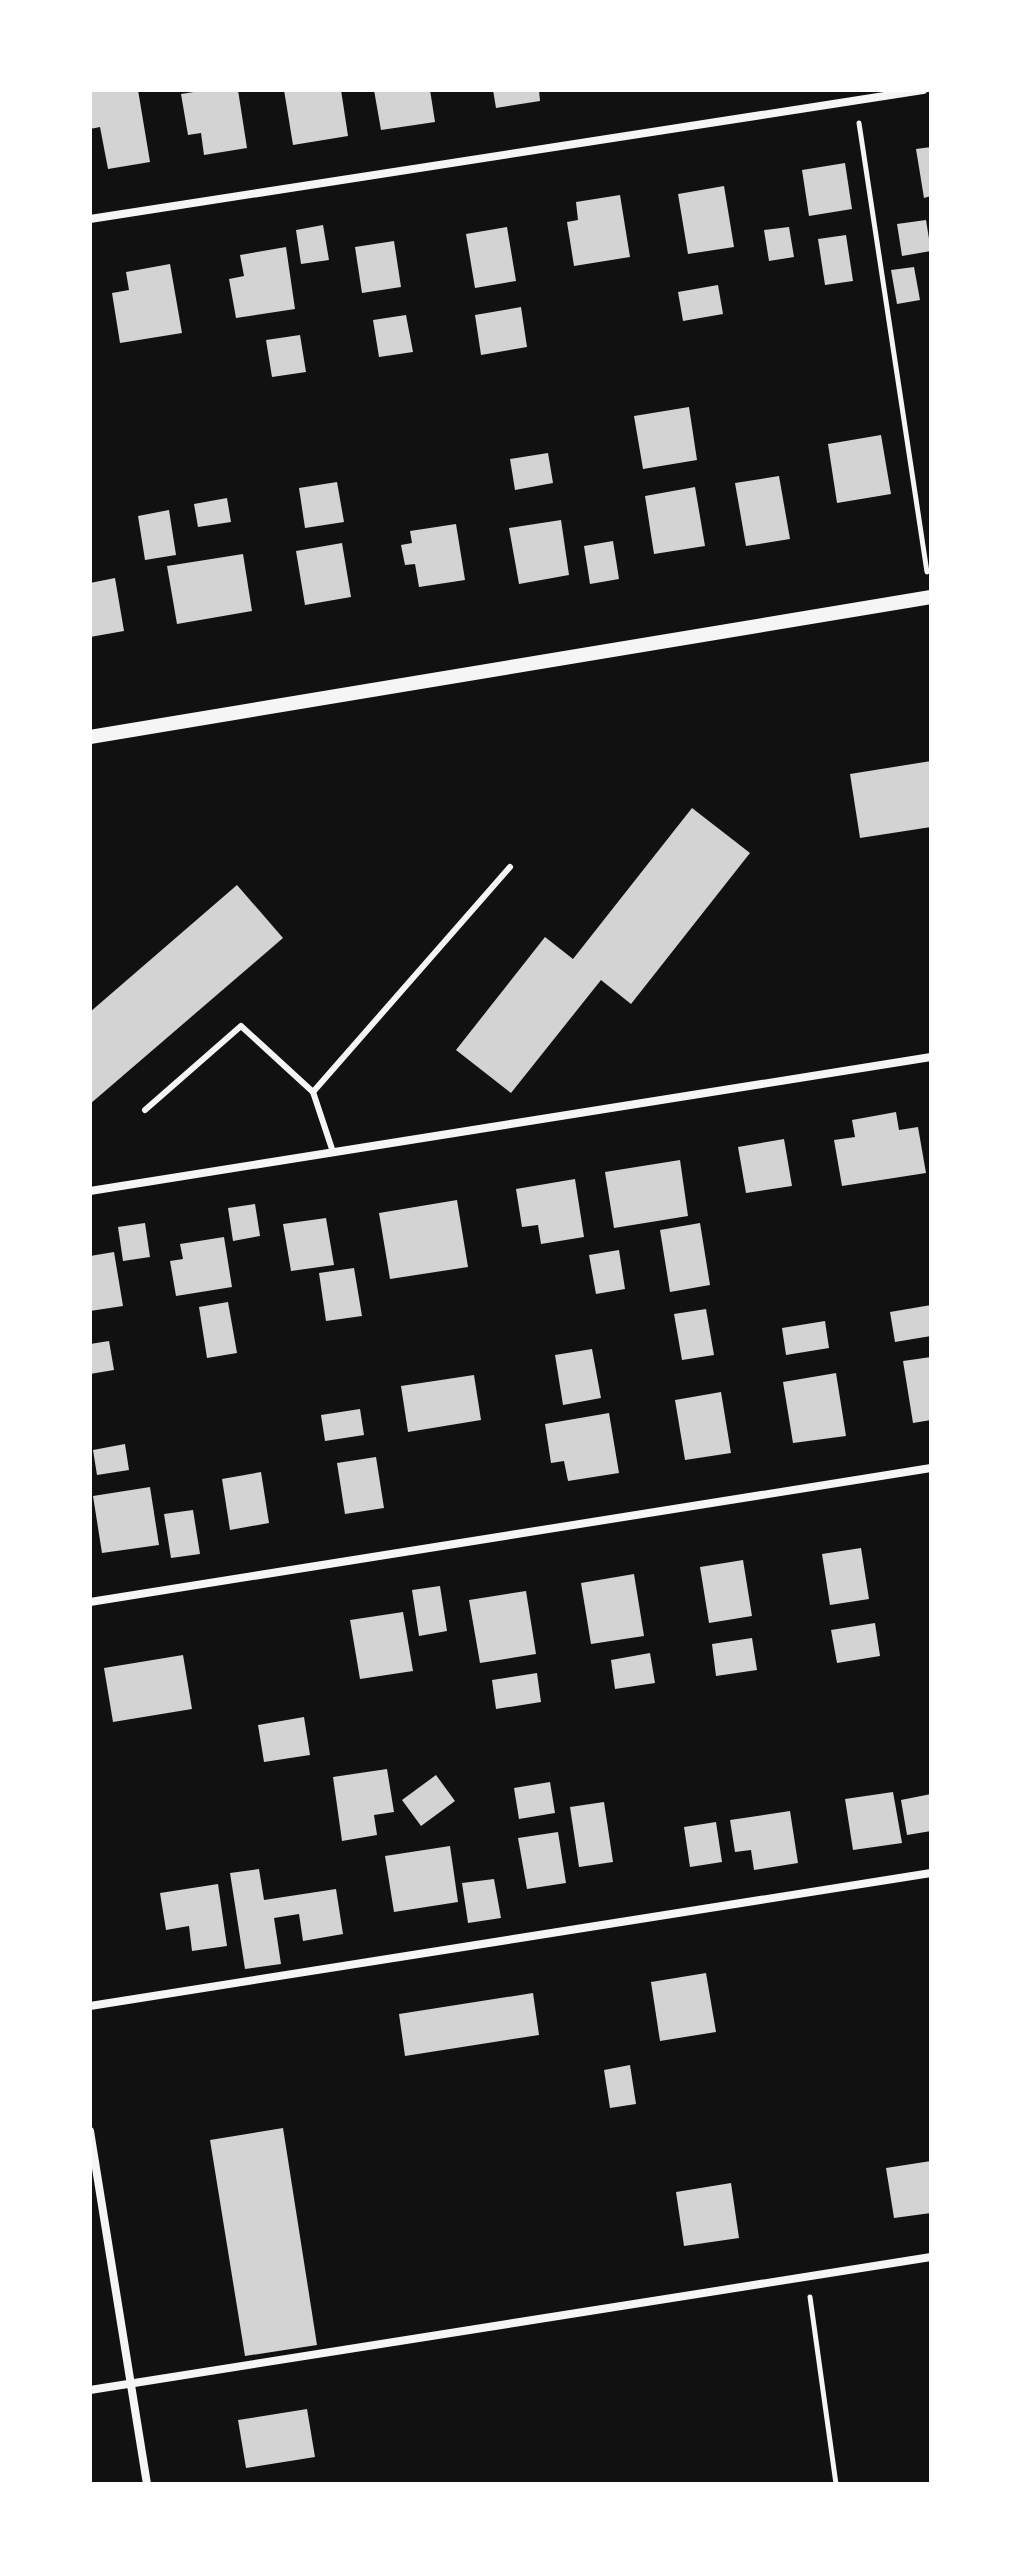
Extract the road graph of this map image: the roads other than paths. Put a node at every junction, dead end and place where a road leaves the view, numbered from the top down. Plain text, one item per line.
1 (854, 90) edge
2 (923, 90) edge
3 (856, 101) junction
4 (90, 219) edge
5 (931, 597) edge
6 (90, 737) edge
7 (510, 867) dead end
8 (931, 1057) edge
9 (313, 1092) junction
10 (145, 1110) dead end
11 (333, 1152) junction
12 (90, 1191) edge
13 (931, 1468) edge
14 (90, 1602) edge
15 (931, 1873) edge
16 (90, 2006) edge
17 (90, 2131) edge
18 (931, 2257) edge
19 (129, 2383) junction
20 (90, 2390) edge
21 (147, 2484) edge

1 - 3 street
2 - 3 street
3 - 4 street
5 - 6 street
7 - 9 lane
8 - 11 street
9 - 10 lane
9 - 11 lane
11 - 12 street
13 - 14 street
15 - 16 street
17 - 19 street
18 - 19 street
19 - 20 street
19 - 21 street

